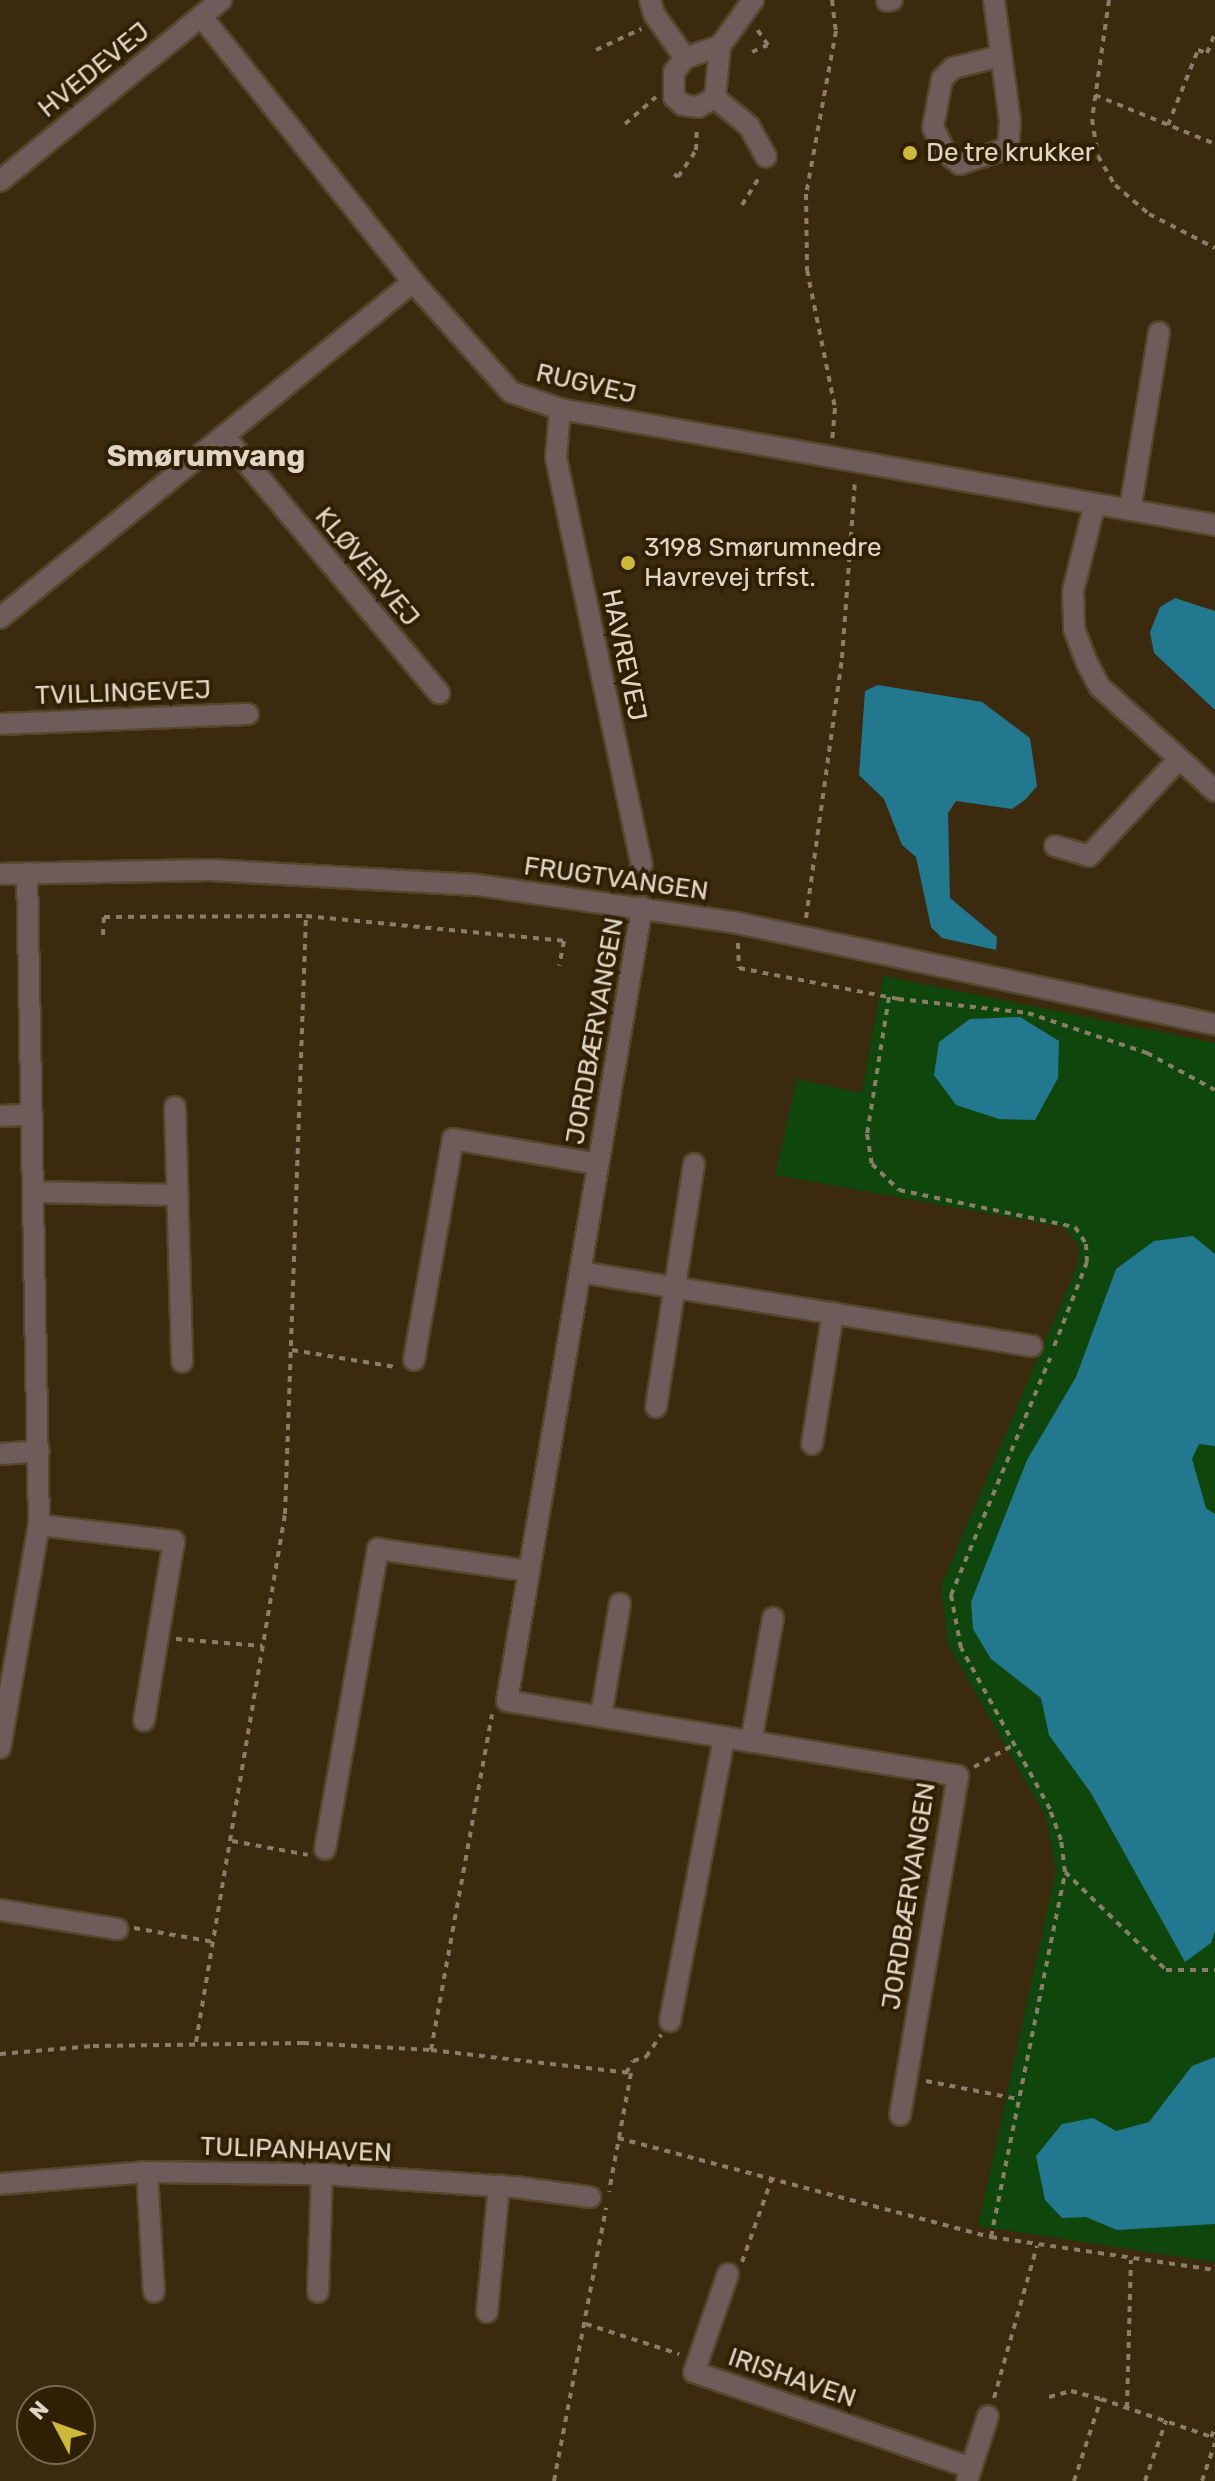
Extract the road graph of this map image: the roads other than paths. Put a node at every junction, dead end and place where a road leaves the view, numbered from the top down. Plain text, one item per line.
1 (221, 0) edge
2 (650, 0) edge
3 (753, 0) edge
4 (994, 0) edge
5 (201, 16) junction
6 (720, 46) junction
7 (1001, 56) junction
8 (685, 58) junction
9 (706, 102) junction
10 (766, 157) road end
11 (0, 181) edge
12 (413, 282) junction
13 (1159, 332) dead end
14 (560, 409) junction
15 (225, 437) junction
16 (1094, 507) junction
17 (1130, 510) junction
18 (1215, 525) edge
19 (0, 618) edge
20 (439, 693) dead end
21 (248, 714) dead end
22 (0, 724) edge
23 (1179, 759) junction
24 (1215, 791) edge
25 (1055, 846) dead end
26 (642, 865) dead end
27 (27, 873) junction
28 (0, 874) edge
29 (642, 907) junction
30 (1215, 1024) edge
31 (175, 1107) dead end
32 (32, 1115) junction
33 (0, 1116) edge
34 (598, 1164) junction
35 (694, 1164) dead end
36 (34, 1192) junction
37 (177, 1195) junction
38 (580, 1272) junction
39 (675, 1287) junction
40 (833, 1313) junction
41 (1032, 1346) dead end
42 (414, 1360) road end
43 (182, 1362) dead end
44 (656, 1407) dead end
45 (812, 1444) dead end
46 (39, 1451) junction
47 (0, 1454) edge
48 (39, 1525) junction
49 (529, 1571) junction
50 (620, 1604) dead end
51 (773, 1618) dead end
52 (601, 1716) junction
53 (144, 1721) dead end
54 (724, 1737) junction
55 (751, 1742) junction
56 (0, 1748) edge
57 (325, 1849) road end
58 (0, 1910) edge
59 (117, 1929) road end
60 (670, 2021) road end
61 (900, 2115) dead end
62 (147, 2172) junction
63 (322, 2174) junction
64 (0, 2184) edge
65 (499, 2186) junction
66 (590, 2197) dead end
67 (728, 2274) road end
68 (154, 2292) dead end
69 (318, 2292) dead end
70 (487, 2312) dead end
71 (988, 2416) road end
72 (969, 2474) edge

1 - 5 street, HVEDEVEJ
2 - 8 street
3 - 6 street
4 - 7 street
5 - 11 street, HVEDEVEJ
5 - 12 street, RUGVEJ
6 - 8 street
6 - 9 street
7 - 7 street
8 - 9 street
9 - 10 street
12 - 14 street, RUGVEJ
12 - 15 street
13 - 17 street
14 - 16 street, RUGVEJ
14 - 26 street, HAVREVEJ
15 - 19 street
15 - 20 street, KLØVERVEJ
16 - 17 street, RUGVEJ
16 - 23 street
17 - 18 street, RUGVEJ
21 - 22 street, TVILLINGEVEJ
23 - 24 street
23 - 25 street
27 - 28 street, FRUGTVANGEN
27 - 29 street, FRUGTVANGEN
27 - 32 street
29 - 30 street, FRUGTVANGEN
29 - 34 street, JORDBÆRVANGEN
31 - 37 street
32 - 33 street
32 - 36 street
34 - 38 street, JORDBÆRVANGEN
34 - 42 street, JORDBÆRVANGEN
35 - 39 street
36 - 37 street
36 - 46 street
37 - 43 street
38 - 39 street
38 - 49 street, JORDBÆRVANGEN
39 - 40 street
39 - 44 street
40 - 41 street
40 - 45 street
46 - 47 street
46 - 48 street
48 - 53 street
48 - 56 street
49 - 52 street, JORDBÆRVANGEN
49 - 57 street
50 - 52 street
51 - 55 street
52 - 54 street, JORDBÆRVANGEN
54 - 55 street, JORDBÆRVANGEN
54 - 60 street
55 - 61 street, JORDBÆRVANGEN
58 - 59 street
62 - 63 street, TULIPANHAVEN
62 - 64 street, TULIPANHAVEN
62 - 68 street
63 - 65 street, TULIPANHAVEN
63 - 69 street
65 - 66 street, TULIPANHAVEN
65 - 70 street
67 - 72 street, IRISHAVEN
71 - 72 street, IRISHAVEN

